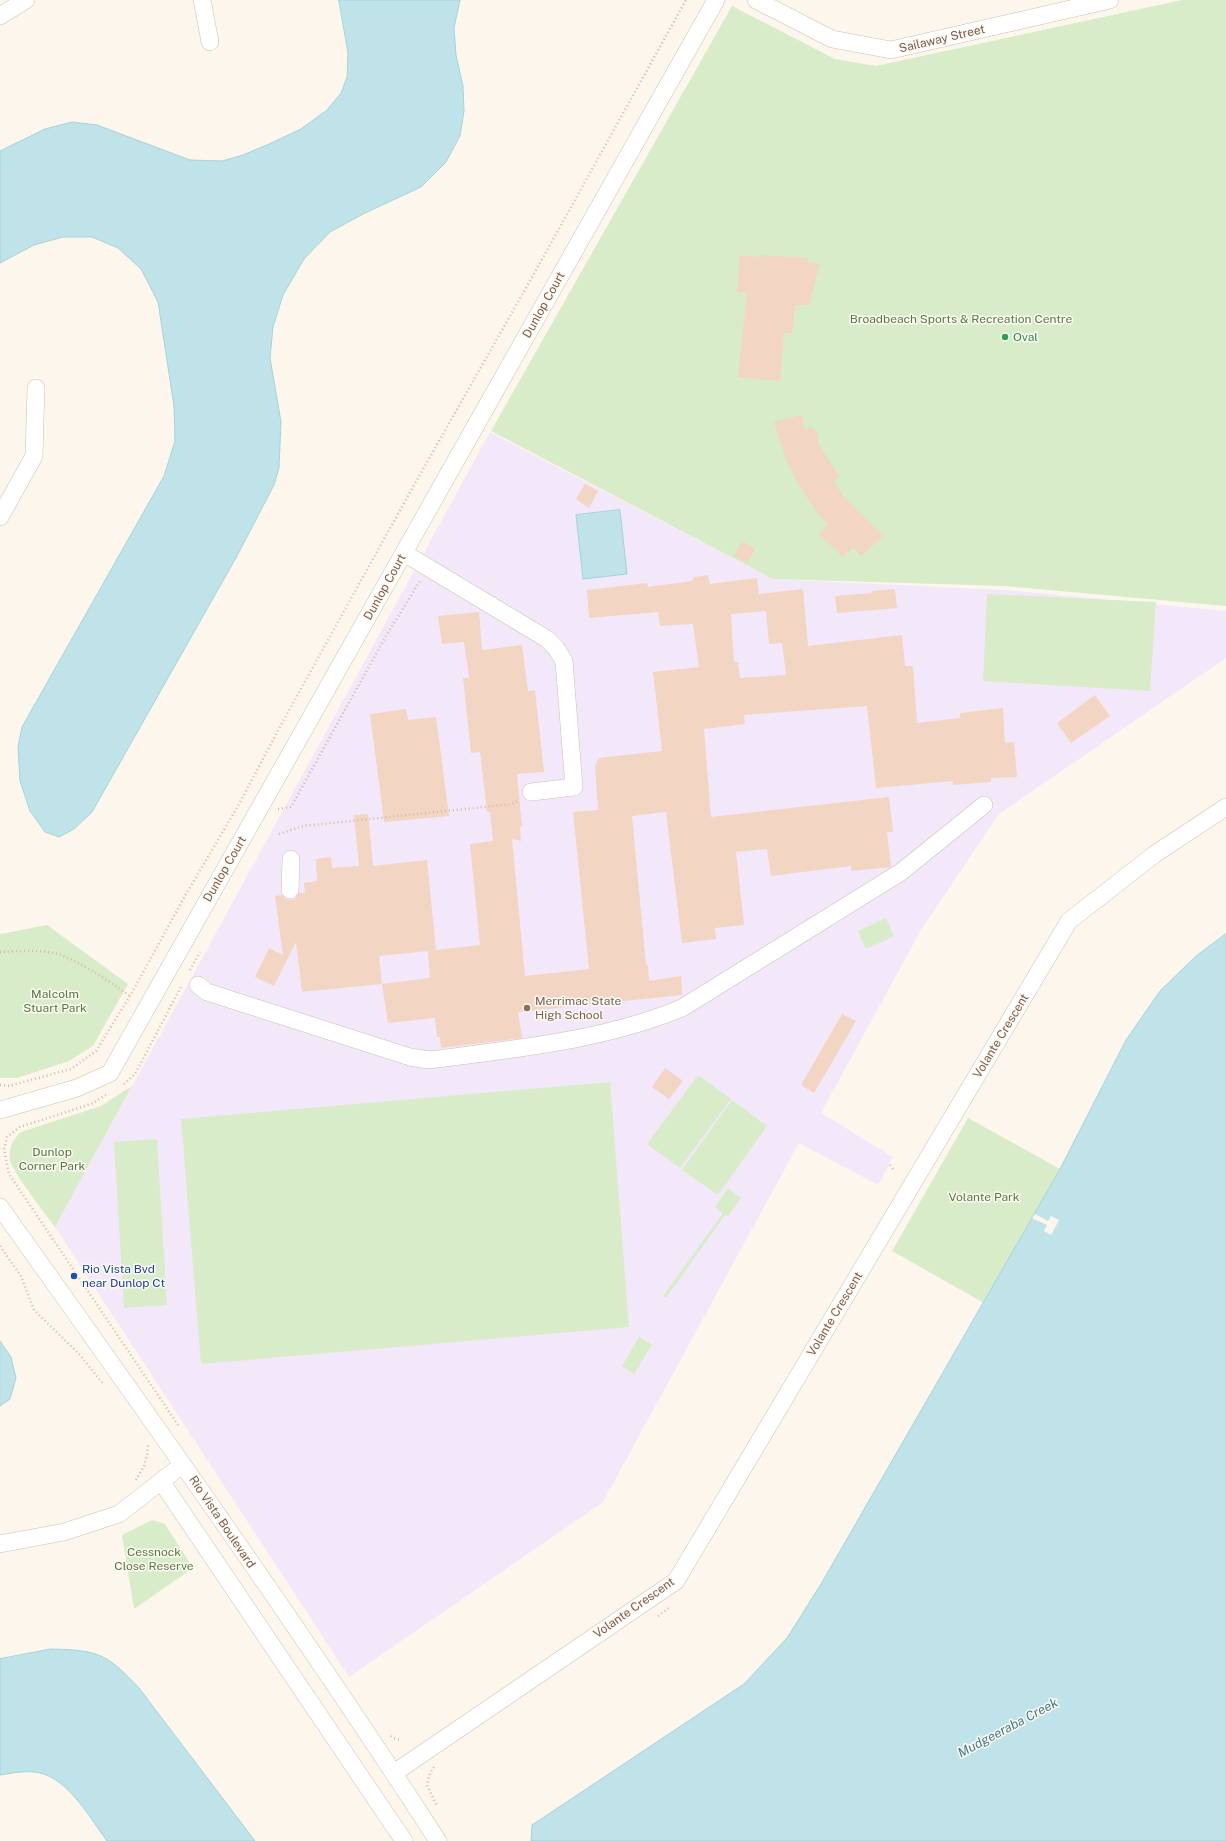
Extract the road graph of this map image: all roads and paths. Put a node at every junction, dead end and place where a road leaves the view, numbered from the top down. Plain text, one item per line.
1 (26, 0) edge
2 (202, 0) edge
3 (686, 0) edge
4 (716, 0) edge
5 (756, 0) edge
6 (1110, 0) edge
7 (0, 16) edge
8 (210, 42) dead end
9 (36, 388) dead end
10 (0, 517) edge
11 (404, 553) junction
12 (531, 792) joint
13 (984, 805) dead end
14 (1226, 807) edge
15 (279, 834) dead end
16 (291, 859) dead end
17 (290, 890) dead end
18 (0, 952) edge
19 (198, 985) dead end
20 (130, 996) junction
21 (174, 999) dead end
22 (0, 1085) edge
23 (122, 1086) dead end
24 (110, 1093) dead end
25 (0, 1110) edge
26 (890, 1165) dead end
27 (894, 1170) dead end
28 (0, 1206) edge
29 (0, 1246) edge
30 (105, 1386) dead end
31 (181, 1430) dead end
32 (148, 1442) dead end
33 (182, 1465) junction
34 (161, 1481) junction
35 (139, 1498) junction
36 (0, 1544) edge
37 (388, 1732) dead end
38 (401, 1740) dead end
39 (394, 1773) junction
40 (404, 1841) edge
41 (438, 1841) edge

1 - 7 street
2 - 8 street
3 - 20 path
4 - 11 street, Dunlop Court
5 - 6 street, Sailaway Street
9 - 10 street
11 - 12 street
11 - 25 street, Dunlop Court
12 - 15 path
13 - 19 street
14 - 39 street, Volante Crescent
16 - 17 street
18 - 20 path
20 - 22 path
21 - 23 path
24 - 31 path
26 - 27 path
28 - 33 street, Rio Vista Boulevard
29 - 30 path
32 - 35 path
33 - 34 street
33 - 39 street, Rio Vista Boulevard
34 - 35 street
34 - 40 street
35 - 36 street
37 - 38 path
39 - 41 street, Rio Vista Boulevard

